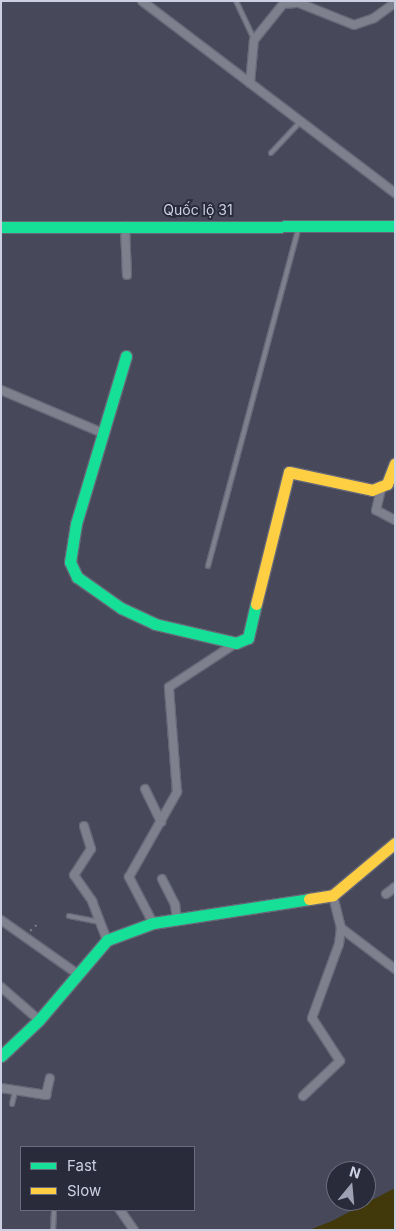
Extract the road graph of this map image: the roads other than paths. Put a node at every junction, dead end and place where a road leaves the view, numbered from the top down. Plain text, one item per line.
1 (142, 1) edge
2 (236, 1) edge
3 (395, 3) edge
4 (254, 40) junction
5 (250, 83) junction
6 (301, 121) junction
7 (271, 153) dead end
8 (395, 192) edge
9 (125, 226) junction
10 (299, 226) junction
11 (395, 226) edge
12 (1, 227) edge
13 (127, 275) dead end
14 (126, 356) dead end
15 (1, 390) edge
16 (103, 433) junction
17 (395, 463) edge
18 (393, 478) edge
19 (380, 490) junction
20 (395, 520) edge
21 (208, 566) dead end
22 (236, 644) junction
23 (145, 789) dead end
24 (162, 822) junction
25 (84, 826) dead end
26 (395, 844) edge
27 (162, 879) dead end
28 (395, 887) edge
29 (386, 894) dead end
30 (333, 895) junction
31 (69, 916) dead end
32 (1, 920) edge
33 (177, 920) junction
34 (102, 923) junction
35 (153, 923) junction
36 (341, 928) junction
37 (106, 940) junction
38 (395, 969) edge
39 (76, 973) junction
40 (1, 987) edge
41 (39, 1020) junction
42 (1, 1056) edge
43 (50, 1078) dead end
44 (1, 1088) edge
45 (15, 1092) junction
46 (303, 1096) dead end
47 (12, 1104) dead end
48 (54, 1211) edge
49 (121, 1211) edge
50 (53, 1230) edge
51 (134, 1230) edge

1 - 5 street
2 - 4 lane
3 - 4 street
4 - 5 street
5 - 6 street
6 - 7 lane
6 - 8 street
9 - 10 main road, Quốc lộ 31
9 - 12 main road, Quốc lộ 31
9 - 13 street
10 - 11 main road, Quốc lộ 31
10 - 21 lane
14 - 16 main road
15 - 16 street
16 - 22 main road
17 - 18 main road
18 - 19 main road
19 - 20 street
19 - 22 main road
22 - 24 street
23 - 24 street
24 - 35 street
25 - 34 street
26 - 30 main road
27 - 33 street
28 - 29 street
30 - 33 main road
30 - 36 street
31 - 34 lane
32 - 39 street
33 - 35 main road
34 - 37 street
35 - 37 main road
36 - 38 street
36 - 46 street
37 - 39 main road
39 - 41 main road
40 - 41 street
41 - 42 main road
43 - 45 street
44 - 45 street
45 - 47 lane
48 - 50 lane
49 - 51 street

